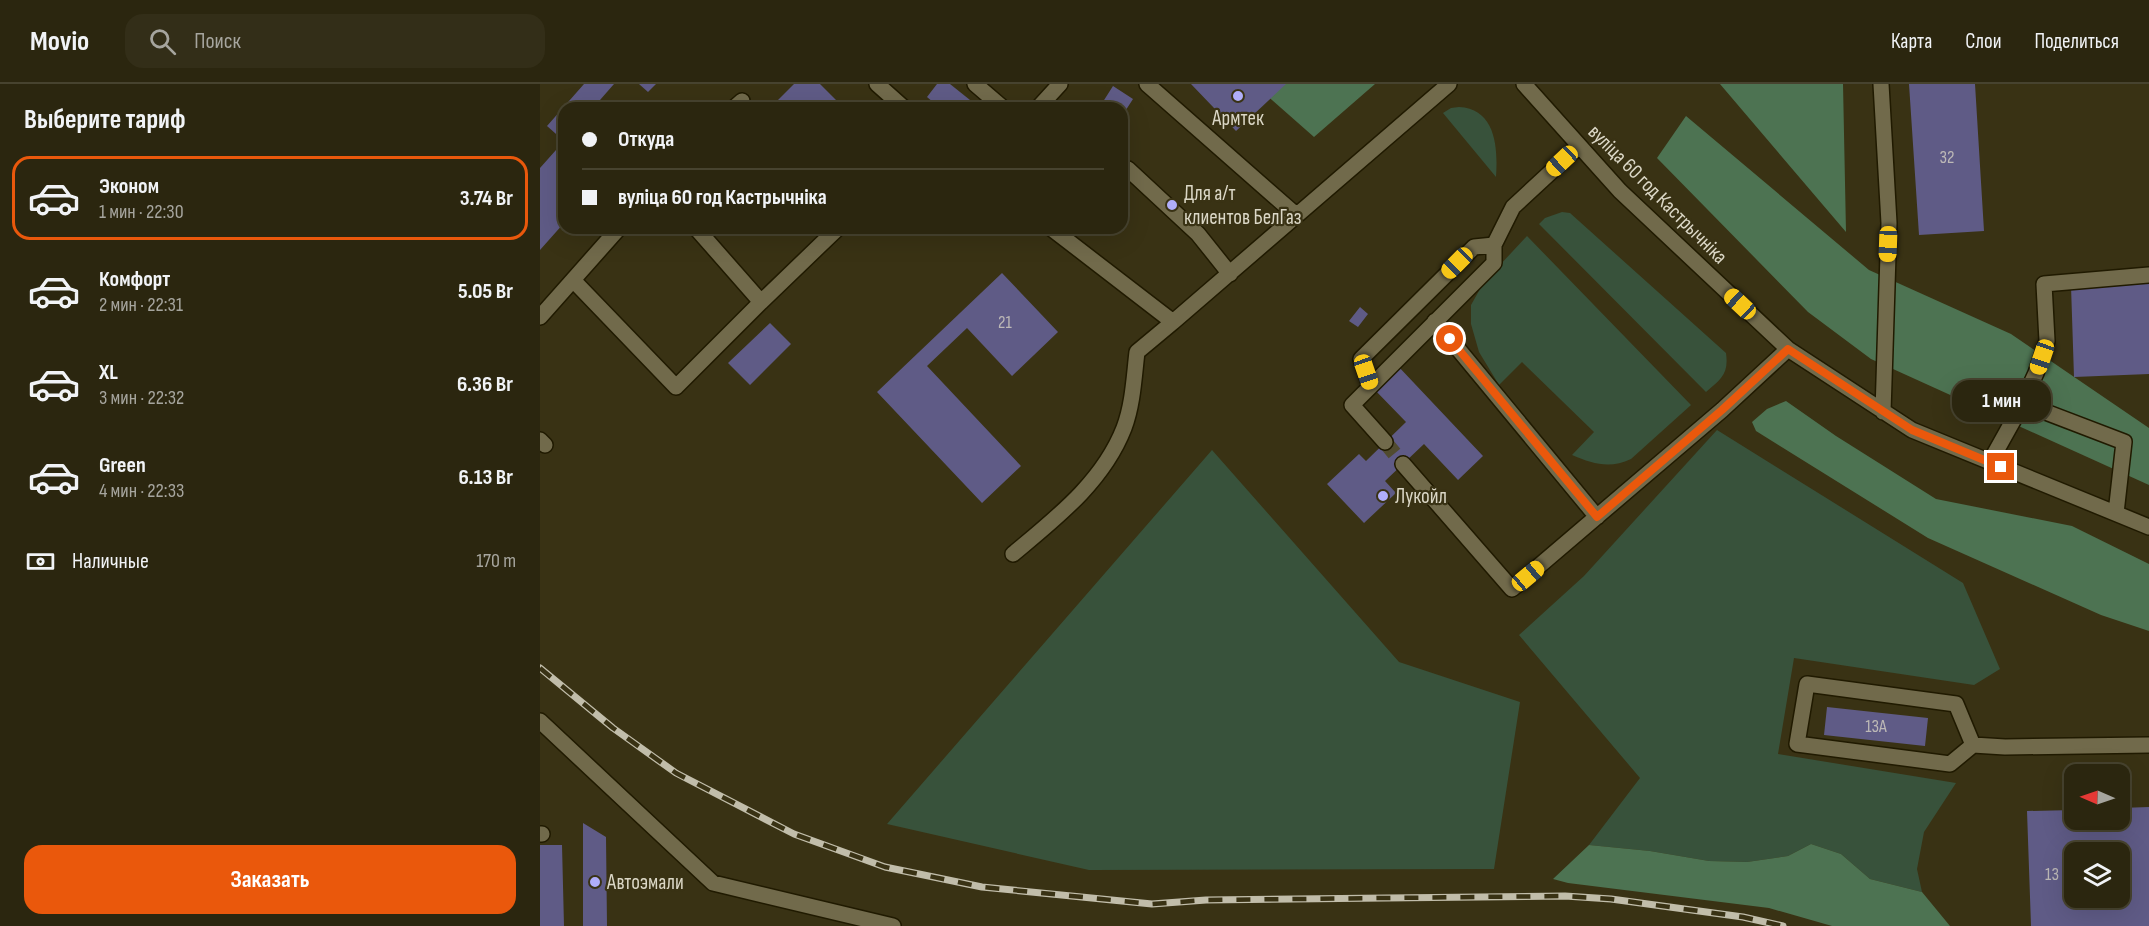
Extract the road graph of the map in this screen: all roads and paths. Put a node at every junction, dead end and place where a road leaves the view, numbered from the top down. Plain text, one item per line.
1 (877, 84) edge
2 (975, 84) edge
3 (1060, 84) edge
4 (1148, 84) edge
5 (1449, 84) edge
6 (1524, 84) edge
7 (1881, 84) edge
8 (897, 102) edge
9 (996, 102) edge
10 (1044, 102) edge
11 (1579, 146) junction
12 (1128, 169) dead end
13 (1296, 215) junction
14 (614, 234) edge
15 (701, 234) edge
16 (832, 234) edge
17 (1059, 234) edge
18 (1494, 245) junction
19 (1230, 274) junction
20 (2149, 275) edge
21 (573, 280) junction
22 (761, 302) junction
23 (540, 316) edge
24 (1435, 321) junction
25 (1173, 322) junction
26 (1788, 349) junction
27 (1370, 386) junction
28 (2022, 403) junction
29 (1883, 412) junction
30 (1385, 442) tunnel mouth
31 (1990, 462) junction
32 (1403, 464) tunnel mouth
33 (2116, 513) junction
34 (1597, 517) junction
35 (2149, 527) edge
36 (1013, 554) dead end
37 (540, 721) edge
38 (1973, 745) junction
39 (2149, 745) edge
40 (893, 926) edge

1 - 8 street
2 - 9 street
3 - 10 street
4 - 13 street
5 - 13 street
6 - 11 street, вуліца 60 год Кастрычніка
7 - 29 street
11 - 18 street
11 - 26 street, вуліца 60 год Кастрычніка
12 - 19 street
13 - 19 street
14 - 21 street
15 - 22 street
16 - 22 street
17 - 25 street
18 - 24 street
18 - 27 street
19 - 25 street
20 - 28 street
21 - 22 street
21 - 23 street
24 - 27 street
24 - 34 street
25 - 36 street
26 - 29 street, вуліца 60 год Кастрычніка
26 - 34 street
27 - 30 street
28 - 31 street
28 - 33 street
29 - 31 street, вуліца 60 год Кастрычніка
31 - 33 street, вуліца 60 год Кастрычніка
32 - 34 street
33 - 35 street, вуліца 60 год Кастрычніка
37 - 40 street
38 - 38 street
38 - 39 street

